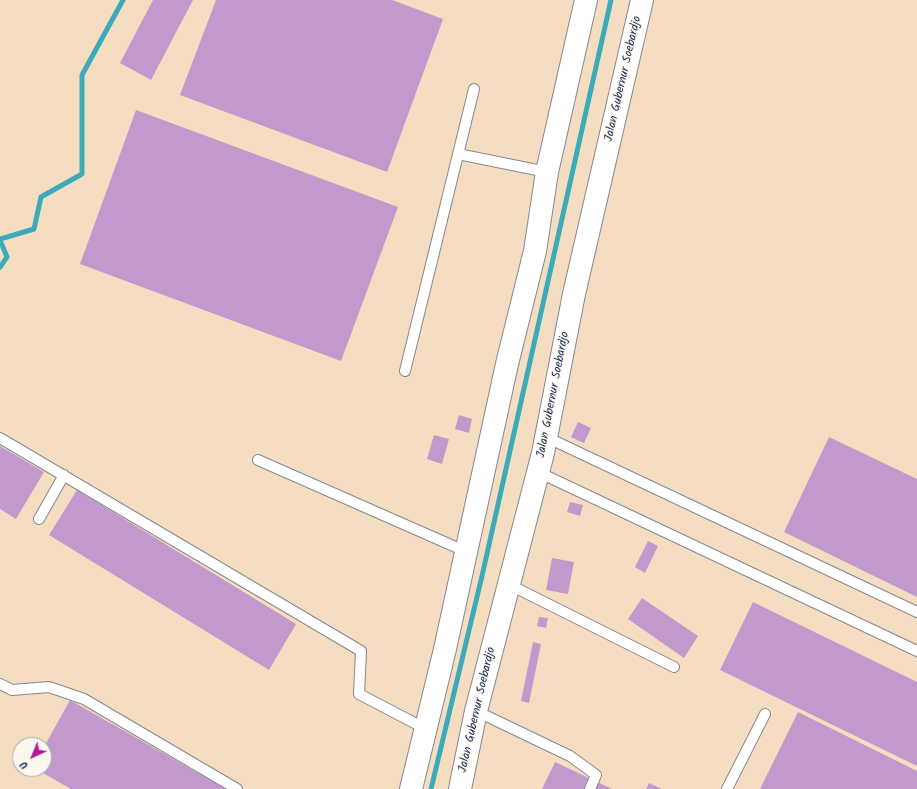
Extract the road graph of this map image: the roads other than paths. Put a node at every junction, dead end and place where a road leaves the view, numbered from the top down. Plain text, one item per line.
1 (586, 0) edge
2 (642, 0) edge
3 (474, 89) dead end
4 (458, 154) junction
5 (547, 172) junction
6 (405, 371) dead end
7 (546, 437) junction
8 (0, 438) edge
9 (258, 460) dead end
10 (538, 472) junction
11 (64, 475) junction
12 (39, 519) dead end
13 (467, 552) junction
14 (508, 584) junction
15 (917, 612) edge
16 (917, 651) edge
17 (674, 667) dead end
18 (0, 684) edge
19 (476, 711) junction
20 (765, 714) dead end
21 (426, 729) junction
22 (464, 787) edge
23 (237, 789) edge
24 (412, 789) edge
25 (590, 789) edge
26 (727, 789) edge

1 - 5 highway
2 - 7 highway, Jalan Gubernur Soebardjo
3 - 4 lane
4 - 5 lane
4 - 6 lane
5 - 13 highway
7 - 10 highway, Jalan Gubernur Soebardjo
7 - 15 lane
8 - 11 lane
9 - 13 lane
10 - 14 highway, Jalan Gubernur Soebardjo
10 - 16 lane
11 - 12 lane
11 - 21 lane
13 - 21 highway
14 - 17 lane
14 - 19 highway, Jalan Gubernur Soebardjo
18 - 23 lane
19 - 22 highway, Jalan Gubernur Soebardjo
19 - 25 lane
20 - 26 lane
21 - 24 highway

